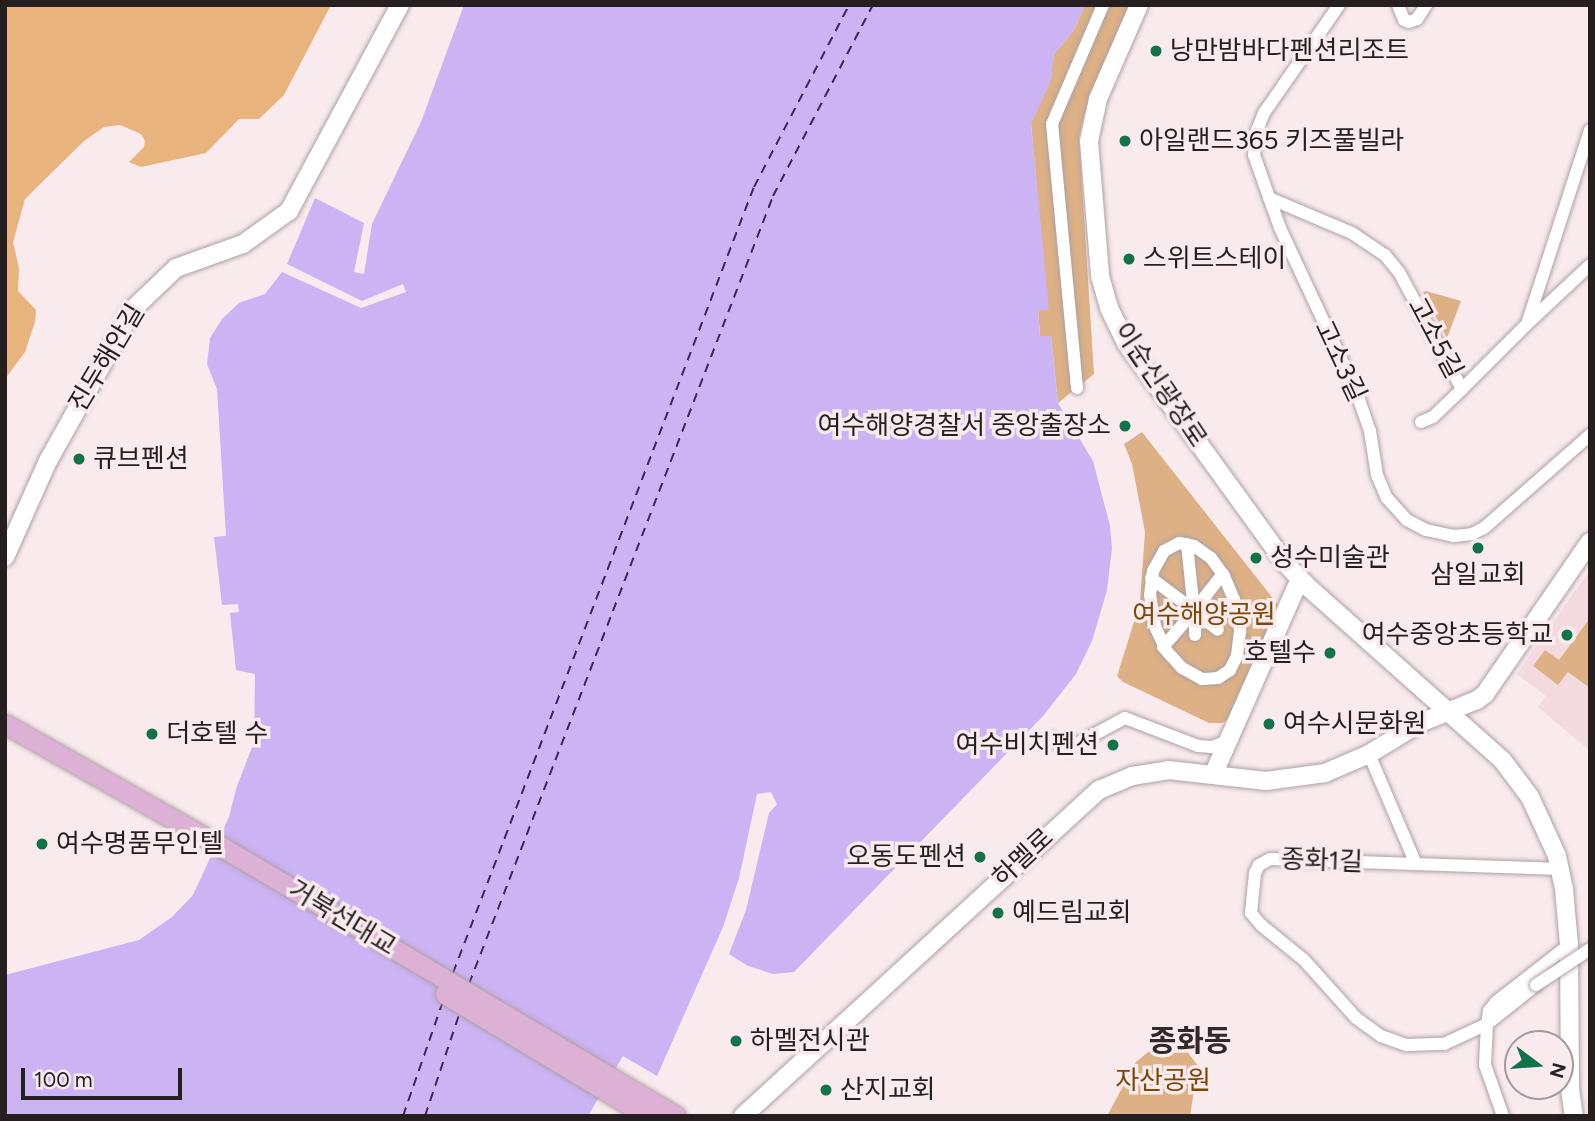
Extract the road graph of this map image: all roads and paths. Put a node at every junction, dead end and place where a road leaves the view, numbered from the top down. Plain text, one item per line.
1 (400, 5) edge
2 (1103, 5) edge
3 (1139, 5) edge
4 (1339, 5) edge
5 (1398, 5) edge
6 (1426, 5) edge
7 (1590, 130) edge
8 (1269, 198) junction
9 (1590, 265) edge
10 (1527, 324) junction
11 (1077, 388) dead end
12 (1462, 389) junction
13 (1420, 422) dead end
14 (1590, 435) edge
15 (1590, 542) edge
16 (1187, 544) junction
17 (5, 557) edge
18 (1223, 574) junction
19 (1151, 578) junction
20 (1300, 579) junction
21 (1236, 605) junction
22 (1194, 611) junction
23 (1152, 615) junction
24 (1217, 630) dead end
25 (1195, 635) dead end
26 (1163, 647) junction
27 (1449, 711) junction
28 (5, 724) edge
29 (5, 738) edge
30 (1051, 738) dead end
31 (1228, 741) junction
32 (1369, 754) junction
33 (1213, 775) junction
34 (1416, 864) junction
35 (1560, 869) junction
36 (1569, 945) junction
37 (1590, 949) edge
38 (1487, 1024) junction
39 (647, 1116) edge
40 (676, 1116) edge
41 (743, 1116) edge
42 (1503, 1116) edge
43 (1574, 1116) edge

1 - 17 street, 진두해안길
2 - 11 street
3 - 20 street, 이순신광장로
4 - 8 street, 고소3길
5 - 6 street
7 - 10 street, 고소5길
8 - 12 street, 고소5길
8 - 14 street, 고소3길
9 - 10 street
10 - 12 street, 고소5길
12 - 13 street
15 - 27 street, 하멜로
16 - 18 street
16 - 19 street
16 - 22 street
18 - 21 street
18 - 22 street
19 - 22 street
19 - 23 street
20 - 27 street, 이순신광장로
20 - 31 street
21 - 22 street
21 - 26 street
22 - 23 street
22 - 24 street
22 - 25 street
22 - 26 street
23 - 26 street
27 - 32 street, 하멜로
27 - 35 street, 이순신광장로
28 - 40 main road, 거북선대교
29 - 39 main road, 거북선대교
30 - 31 street
31 - 33 street
32 - 33 street, 하멜로
32 - 34 street
33 - 41 street, 하멜로
34 - 35 street, 종화1길
34 - 38 street, 종화1길
35 - 36 street, 이순신광장로
36 - 38 street
36 - 43 street, 이순신광장로
37 - 38 street, bridge
38 - 42 street

